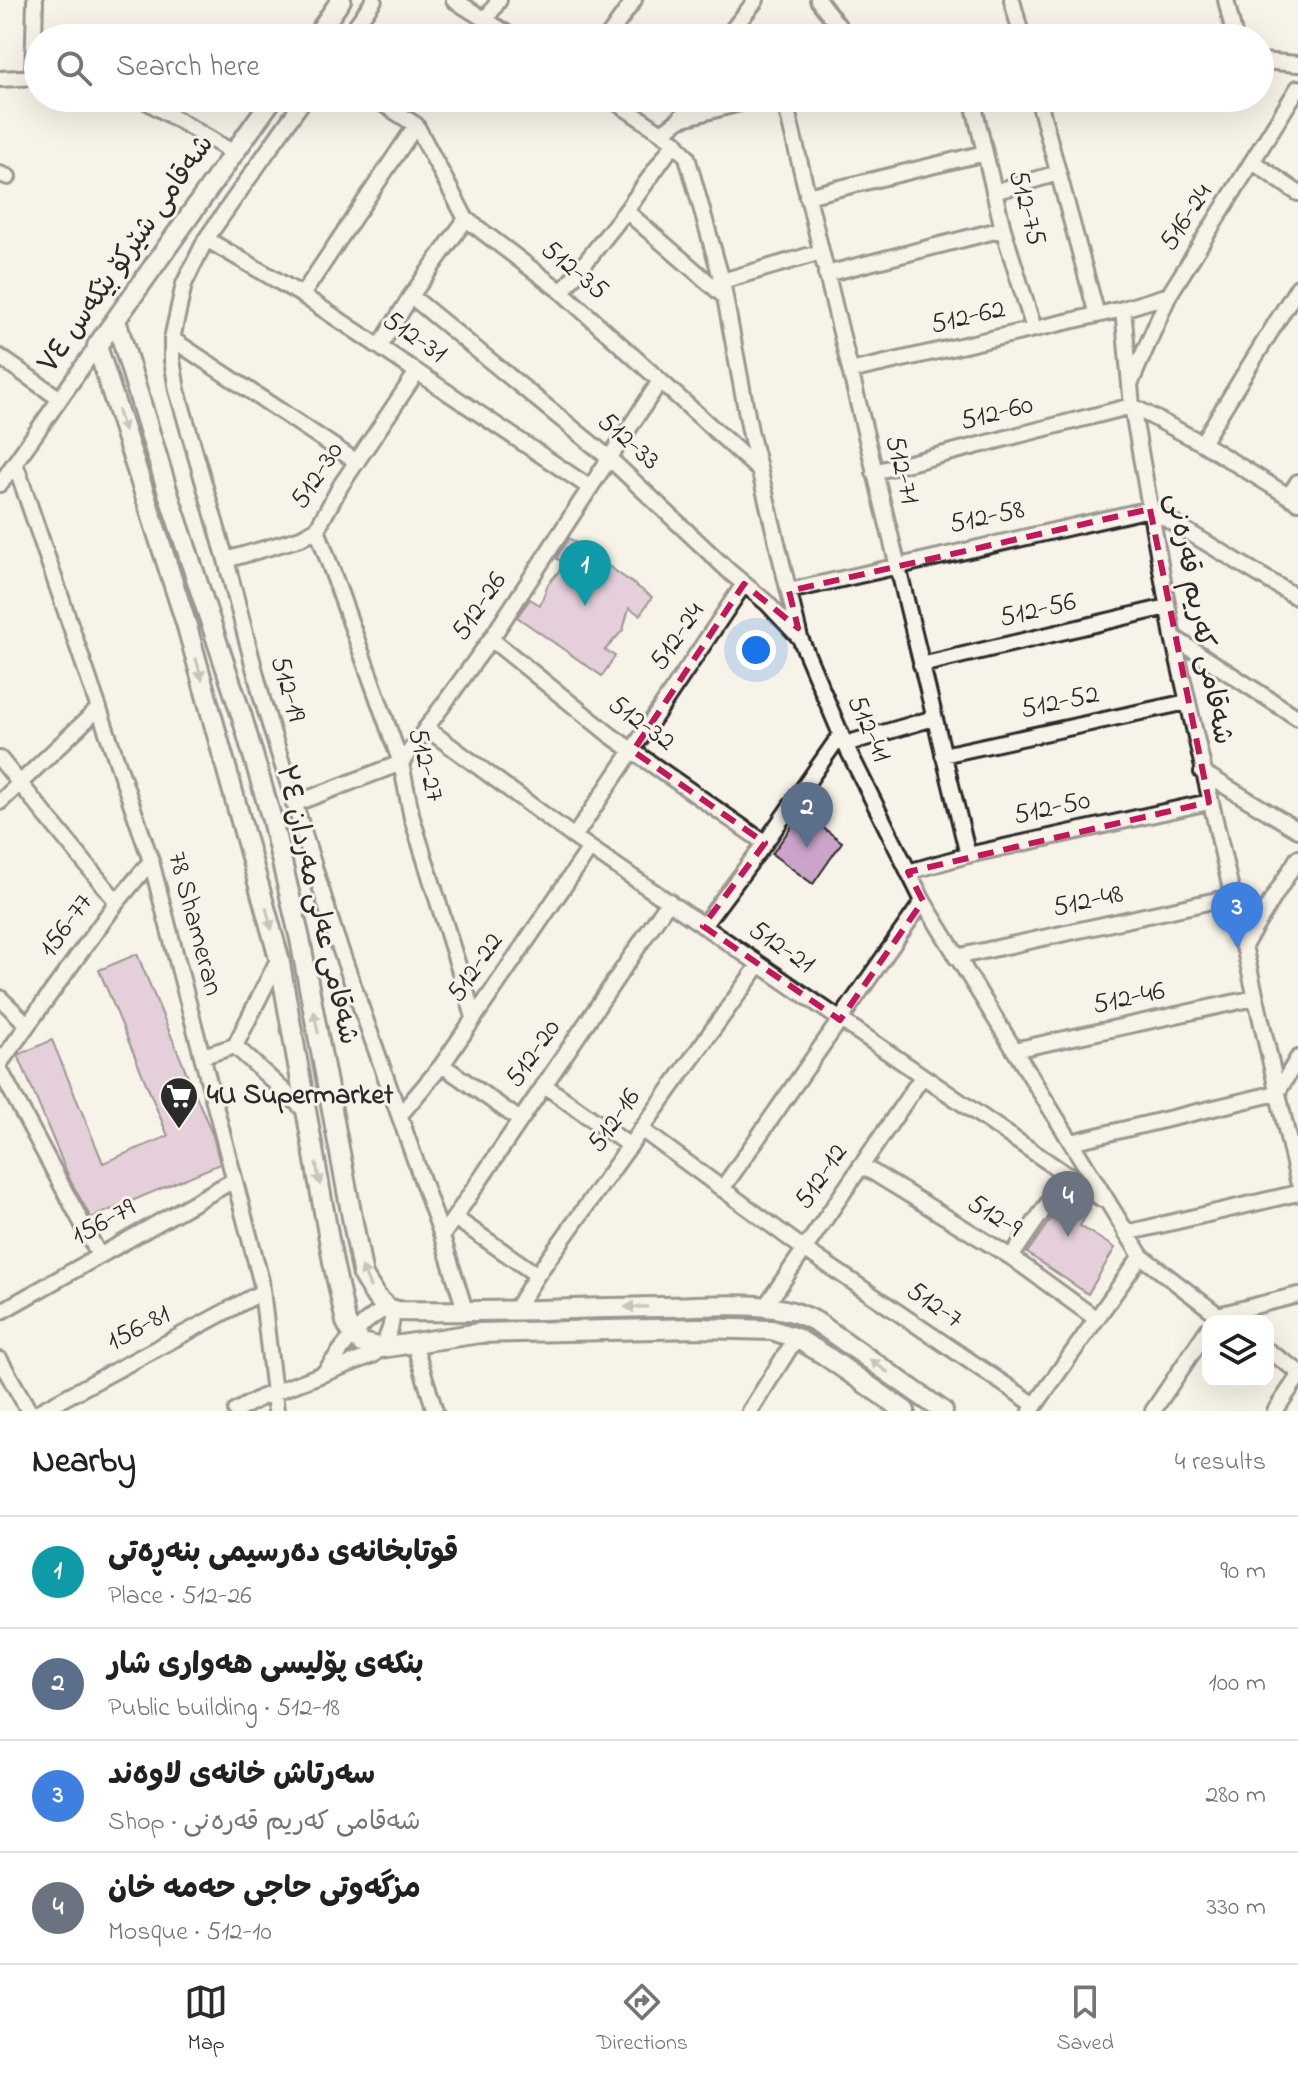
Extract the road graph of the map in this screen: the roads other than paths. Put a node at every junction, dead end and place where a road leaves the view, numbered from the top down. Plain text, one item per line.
1 (35, 0) edge
2 (341, 0) edge
3 (374, 0) edge
4 (454, 0) edge
5 (499, 0) edge
6 (634, 0) edge
7 (756, 0) edge
8 (818, 0) edge
9 (1012, 0) edge
10 (1226, 0) edge
11 (485, 21) junction
12 (35, 24) edge
13 (325, 24) edge
14 (357, 24) edge
15 (490, 24) edge
16 (617, 24) edge
17 (737, 24) edge
18 (837, 24) edge
19 (1018, 24) edge
20 (1232, 24) edge
21 (1274, 62) edge
22 (1298, 64) edge
23 (24, 78) edge
24 (0, 79) edge
25 (1298, 88) edge
26 (165, 112) edge
27 (263, 112) edge
28 (295, 112) edge
29 (396, 112) edge
30 (631, 112) edge
31 (684, 112) edge
32 (706, 112) edge
33 (787, 112) edge
34 (975, 112) edge
35 (1042, 112) edge
36 (680, 119) junction
37 (416, 125) junction
38 (669, 137) junction
39 (234, 153) junction
40 (985, 153) junction
41 (1253, 162) junction
42 (1058, 173) junction
43 (994, 192) junction
44 (1298, 193) edge
45 (807, 196) junction
46 (626, 211) junction
47 (466, 219) junction
48 (1003, 229) junction
49 (206, 239) junction
50 (821, 252) junction
51 (826, 274) junction
52 (1298, 287) edge
53 (723, 288) junction
54 (562, 292) junction
55 (302, 295) junction
56 (1169, 295) junction
57 (411, 296) junction
58 (1123, 309) junction
59 (1097, 315) junction
60 (116, 320) junction
61 (1034, 329) junction
62 (172, 339) junction
63 (97, 346) junction
64 (380, 346) junction
65 (0, 357) edge
66 (850, 371) junction
67 (417, 372) junction
68 (660, 381) junction
69 (1131, 382) junction
70 (60, 399) junction
71 (1132, 406) junction
72 (1202, 443) junction
73 (609, 458) junction
74 (357, 462) junction
75 (15, 463) junction
76 (874, 472) junction
77 (761, 473) junction
78 (0, 482) edge
79 (1298, 482) edge
80 (589, 487) junction
81 (1294, 499) edge
82 (1150, 509) junction
83 (317, 529) junction
84 (226, 560) junction
85 (897, 564) junction
86 (744, 584) junction
87 (789, 591) junction
88 (1298, 598) edge
89 (1167, 607) junction
90 (1173, 637) junction
91 (800, 638) junction
92 (491, 639) junction
93 (921, 665) junction
94 (1187, 702) junction
95 (99, 708) junction
96 (934, 718) junction
97 (1298, 718) edge
98 (426, 728) junction
99 (843, 739) junction
100 (633, 751) junction
101 (943, 755) junction
102 (0, 759) edge
103 (401, 763) junction
104 (1202, 772) junction
105 (21, 782) junction
106 (0, 802) edge
107 (1209, 802) junction
108 (294, 804) junction
109 (1298, 830) edge
110 (574, 837) junction
111 (765, 843) junction
112 (590, 848) junction
113 (968, 855) junction
114 (1298, 858) edge
115 (151, 861) junction
116 (908, 872) junction
117 (1231, 897) junction
118 (669, 901) junction
119 (923, 901) junction
120 (117, 902) junction
121 (703, 926) junction
122 (1243, 947) junction
123 (956, 957) junction
124 (279, 958) junction
125 (759, 965) junction
126 (0, 998) edge
127 (1255, 998) junction
128 (474, 1017) junction
129 (839, 1022) junction
130 (27, 1024) junction
131 (235, 1046) junction
132 (1014, 1050) junction
133 (203, 1056) junction
134 (1298, 1058) edge
135 (0, 1063) edge
136 (442, 1065) junction
137 (0, 1070) edge
138 (922, 1077) junction
139 (544, 1085) junction
140 (1277, 1093) junction
141 (308, 1113) junction
142 (400, 1115) junction
143 (520, 1120) junction
144 (641, 1129) junction
145 (1071, 1142) junction
146 (630, 1146) junction
147 (861, 1165) junction
148 (1068, 1174) junction
149 (234, 1180) junction
150 (1298, 1181) edge
151 (722, 1189) junction
152 (1298, 1193) edge
153 (1109, 1204) junction
154 (455, 1218) junction
155 (1126, 1233) junction
156 (442, 1236) junction
157 (804, 1249) junction
158 (99, 1255) junction
159 (1141, 1256) junction
160 (1011, 1257) junction
161 (537, 1275) junction
162 (262, 1292) junction
163 (1298, 1295) edge
164 (765, 1307) junction
165 (390, 1309) junction
166 (472, 1310) junction
167 (515, 1310) junction
168 (0, 1312) edge
169 (1214, 1315) edge
170 (1232, 1315) edge
171 (1095, 1318) junction
172 (480, 1333) junction
173 (353, 1335) junction
174 (796, 1338) junction
175 (1202, 1338) edge
176 (414, 1343) junction
177 (381, 1348) junction
178 (1274, 1355) edge
179 (0, 1360) edge
180 (1298, 1371) edge
181 (324, 1373) junction
182 (1298, 1377) edge
183 (13, 1384) junction
184 (275, 1392) junction
185 (0, 1395) edge
186 (1033, 1408) edge
187 (29, 1411) edge
188 (40, 1411) edge
189 (236, 1411) edge
190 (276, 1411) edge
191 (435, 1411) edge
192 (750, 1411) edge
193 (905, 1411) edge
194 (943, 1411) edge
195 (1153, 1411) edge
196 (1275, 1411) edge

1 - 12 street
2 - 13 main road
3 - 14 street
4 - 11 street
5 - 11 street
6 - 16 street
7 - 17 street
8 - 18 street
9 - 19 street
10 - 20 street
11 - 15 street
21 - 22 street
23 - 24 street
25 - 41 street, 516-24
26 - 39 street
27 - 39 main road, شەقامی شێرکۆ بێکەس ٧٤
28 - 49 street, 512-19
29 - 37 street, 512-35
30 - 38 street
31 - 36 street
32 - 36 street
33 - 45 street, 512-71
34 - 40 street, 512-75
35 - 42 street
36 - 38 street
37 - 47 street, 512-35
37 - 55 street
38 - 46 street
38 - 53 street, 512-41
39 - 60 main road, شەقامی شێرکۆ بێکەس ٧٤
40 - 43 street, 512-75
40 - 45 street
41 - 44 street
41 - 56 street, 516-24
42 - 43 street
42 - 59 street
43 - 48 street, 512-75
45 - 50 street, 512-71
46 - 53 street
46 - 54 street
47 - 54 street, 512-35
47 - 57 street
48 - 51 street
48 - 61 street, 512-75
49 - 55 street, 512-31
49 - 62 street, 512-19
50 - 51 street, 512-71
50 - 53 street
51 - 66 street, 512-71
52 - 72 street
53 - 77 street, 512-41
54 - 68 street, 512-35
55 - 64 street, 512-31
56 - 58 street
56 - 69 street, 516-24
57 - 64 street
57 - 73 street, 512-33
58 - 59 street
58 - 69 street, شەقامی کەریم قەرەنی
59 - 61 street, 512-62
60 - 63 main road, شەقامی شێرکۆ بێکەس ٧٤
165 -> 60 main road, شەقامی عەلی مەردان ٣٤
61 - 66 street, 512-62
62 - 74 street
62 - 84 street, 512-19
63 - 70 street, شەقامی شێرکۆ بێکەس ٧٤
63 -> 124 main road, شەقامی عەلی مەردان ٣٤
64 - 67 street, 512-31
65 - 70 street
66 - 76 street, 512-71
67 - 74 street, 512-30
67 - 80 street, 512-31
68 - 73 street, 512-26
68 - 77 street, 512-35
69 - 71 street, شەقامی کەریم قەرەنی
70 - 75 street, شەقامی شێرکۆ بێکەس ٧٤
71 - 72 street
71 - 76 street, 512-60
71 - 82 street, شەقامی کەریم قەرەنی
72 - 81 street
73 - 80 street, 512-26
73 - 86 street, 512-33
74 - 83 street, 512-30
75 - 78 street, شەقامی شێرکۆ بێکەس ٧٤
75 - 95 street, 78 Shameran
76 - 85 street, 512-71
77 - 87 street, 512-41
79 - 81 street
80 - 92 street, 512-26
82 - 85 street, 512-58
82 - 88 street
82 - 89 street, شەقامی کەریم قەرەنی
83 - 84 street, 512-30
83 - 103 street, 512-27
84 - 108 street, 512-19
85 - 87 street, 512-58
85 - 93 street, 512-71
86 - 91 street, 512-33
86 - 100 street, 512-24
87 - 91 street, 512-41
89 - 90 street, شەقامی کەریم قەرەنی
89 - 93 street, 512-56
90 - 94 street, شەقامی کەریم قەرەنی
90 - 97 street
91 - 99 street, 512-41
92 - 98 street, 512-26
92 - 100 street, 512-32
93 - 96 street, 512-71
94 - 101 street, 512-52
94 - 104 street, شەقامی کەریم قەرەنی
95 - 105 street
95 - 115 street, 78 Shameran
96 - 99 street
96 - 101 street, 512-71
98 - 103 street, 512-26
98 - 110 street, 512-21
99 - 111 street
99 - 116 street, 512-41
100 - 110 street, 512-24
100 - 111 street, 512-32
101 - 113 street, 512-71
102 - 105 street
103 - 108 street
103 - 128 street, 512-27
104 - 107 street, شەقامی کەریم قەرەنی
104 - 109 street
105 - 106 street
105 - 120 street
107 - 113 street, 512-50
107 - 117 street, شەقامی کەریم قەرەنی
108 - 142 street, 512-19
110 - 112 street, 512-21
111 - 121 street
112 - 118 street, 512-21
112 - 128 street, 512-22
113 - 116 street, 512-50
114 - 122 street
115 - 120 street, 156-77
115 - 133 street, 78 Shameran
116 - 119 street, 512-41
117 - 122 street, شەقامی کەریم قەرەنی
117 - 123 street, 512-48
118 - 121 street, 512-21
118 - 139 street, 512-20
119 - 123 street, 512-41
119 - 129 street
120 - 130 street, 156-77
121 - 125 street, 512-21
122 - 127 street, شەقامی کەریم قەرەنی
123 - 132 street, 512-41
124 - 131 street
124 - 141 main road, شەقامی عەلی مەردان ٣٤
125 - 129 street, 512-21
125 - 144 street, 512-16
126 - 130 street
127 - 132 street, 512-46
127 - 140 street, شەقامی کەریم قەرەنی
128 - 136 street, 512-22
129 - 138 street, 512-21
129 - 151 street
130 - 135 street, 156-77
131 - 133 street
131 - 141 street
132 - 145 street, 512-41
133 - 149 street, 78 Shameran
134 - 140 street
136 - 142 street, 512-22
136 - 143 street
137 - 158 street
138 - 147 street, 512-12
138 - 148 street, 512-21
139 - 143 street, 512-20
139 - 146 street
140 - 145 street
140 - 150 street, شەقامی کەریم قەرەنی
141 -> 173 main road, شەقامی عەلی مەردان ٣٤
142 - 156 street, 512-19
143 - 154 street, 512-20
144 - 146 street, 512-16
144 - 151 street, 512-7
145 - 153 street, 512-41
146 - 161 street, 512-16
147 - 157 street, 512-12
147 - 160 street, 512-9
148 - 153 street, 512-21
148 - 160 street
149 - 158 street, 156-79
149 - 162 street, 78 Shameran
151 - 157 street, 512-7
152 - 155 street
153 - 155 street, 512-41
154 - 156 street, 512-20
154 - 161 street
155 - 159 street, 512-41
156 - 166 street, 512-19
157 - 164 street, 512-12
157 - 186 street, 512-7
158 - 168 street, 156-79
159 - 169 street, 512-41
159 - 171 street
160 - 171 street, 512-9
161 - 167 street, 512-16
162 - 184 street, 78 Shameran
162 - 188 street, 156-81
163 - 170 street
164 -> 167 main road
194 -> 164 main road
165 - 166 main road
165 - 173 street
165 - 177 street
166 - 167 main road
166 - 172 main road
171 - 186 street
172 - 174 main road
172 - 176 main road
173 - 177 main road
173 - 181 street
174 - 192 street
174 - 193 main road
175 - 195 street
176 - 177 main road
176 - 191 street
177 - 181 street
178 - 180 street
179 - 183 street
181 - 184 street
182 - 196 street
183 - 185 street
183 - 187 street
184 - 189 street
184 - 190 street, 78 Shameran

